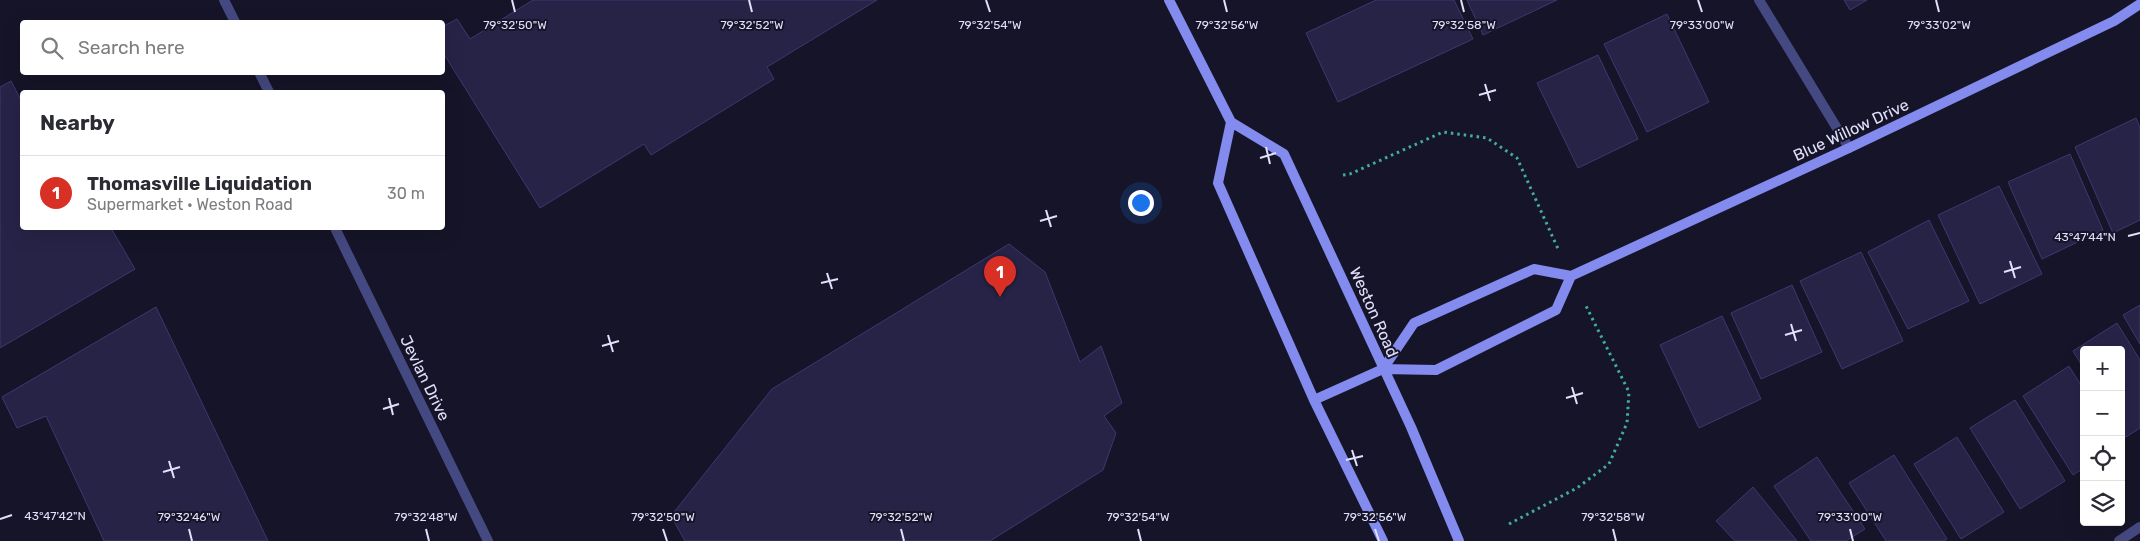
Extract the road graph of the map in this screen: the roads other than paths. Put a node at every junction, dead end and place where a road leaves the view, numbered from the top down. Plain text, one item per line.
1 (224, 0) edge
2 (1170, 0) edge
3 (1759, 0) edge
4 (2140, 4) edge
5 (234, 20) edge
6 (260, 75) edge
7 (268, 90) edge
8 (1231, 122) junction
9 (1849, 148) junction
10 (336, 230) edge
11 (1571, 276) junction
12 (1383, 369) junction
13 (1314, 400) junction
14 (2140, 527) edge
15 (488, 541) edge
16 (1383, 541) edge
17 (1459, 541) edge
18 (2119, 541) edge

1 - 5 street
2 - 8 street
3 - 9 street
4 - 9 street, Blue Willow Drive
6 - 7 street
8 - 12 street, Weston Road
8 - 13 street
9 - 11 street, Blue Willow Drive
10 - 15 street, Jevlan Drive
11 - 12 street
11 - 12 street
12 - 13 street
12 - 17 street, Weston Road
13 - 16 street
14 - 18 street

